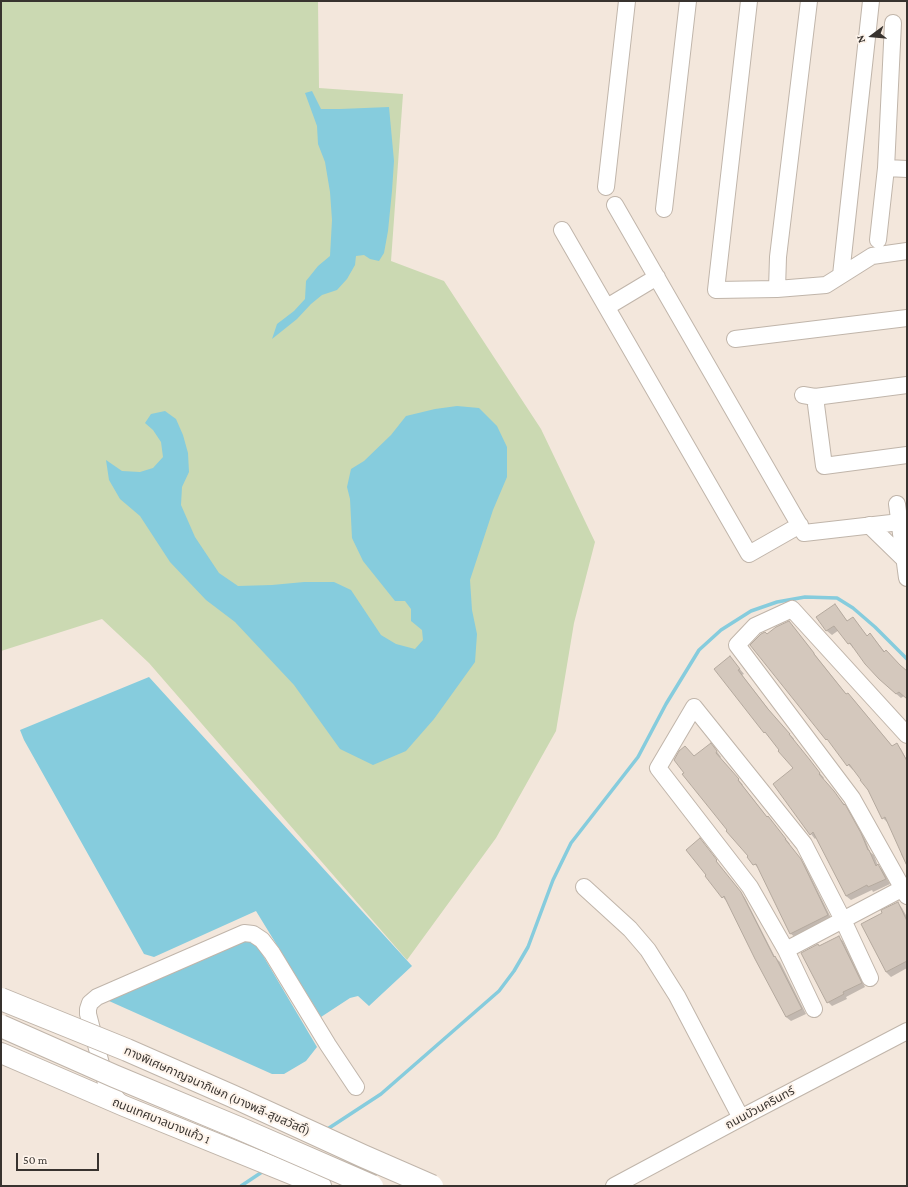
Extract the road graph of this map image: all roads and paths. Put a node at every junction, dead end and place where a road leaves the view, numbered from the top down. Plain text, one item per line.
1 (627, 1) edge
2 (688, 1) edge
3 (749, 1) edge
4 (809, 1) edge
5 (871, 1) edge
6 (893, 23) dead end
7 (886, 168) junction
8 (907, 169) edge
9 (606, 187) dead end
10 (615, 205) dead end
11 (664, 209) dead end
12 (562, 230) dead end
13 (878, 240) dead end
14 (907, 251) edge
15 (841, 275) junction
16 (657, 277) junction
17 (777, 290) junction
18 (606, 307) junction
19 (907, 318) edge
20 (735, 339) dead end
21 (907, 385) edge
22 (907, 455) edge
23 (897, 504) dead end
24 (900, 522) junction
25 (800, 525) junction
26 (869, 525) junction
27 (905, 560) junction
28 (907, 578) edge
29 (907, 735) edge
30 (584, 887) dead end
31 (906, 890) edge
32 (843, 920) junction
33 (786, 950) junction
34 (870, 978) dead end
35 (1, 999) edge
36 (814, 1009) dead end
37 (1, 1026) edge
38 (907, 1032) edge
39 (1, 1053) edge
40 (356, 1087) dead end
41 (124, 1106) junction
42 (741, 1118) junction
43 (315, 1184) edge
44 (372, 1186) edge
45 (432, 1186) edge
46 (614, 1186) edge

1 - 9 street
2 - 11 street
3 - 17 street
4 - 17 street
5 - 15 street
6 - 7 street
7 - 8 street
7 - 13 street
10 - 16 street
12 - 18 street
14 - 15 street
15 - 17 street
16 - 18 street
16 - 25 street
18 - 25 street
19 - 20 street
21 - 22 street
23 - 24 street
24 - 26 street
24 - 27 street
25 - 26 street
26 - 27 street
27 - 28 street
29 - 31 street
30 - 42 street
31 - 32 street
32 - 33 street
32 - 33 street
32 - 34 street
33 - 36 street
35 - 45 highway, ทางพิเศษกาญจนาภิเษก (บางพลี-สุขสวัสดิ์), bridge
37 - 44 highway, ทางพิเศษกาญจนาภิเษก (บางพลี-สุขสวัสดิ์), bridge
38 - 42 street, ถนนบัวนครินทร์
39 - 41 main road, ถนนเทศบาลบางแก้ว 1
40 - 41 street
41 - 43 main road, ถนนเทศบาลบางแก้ว 1
42 - 46 street, ถนนบัวนครินทร์

